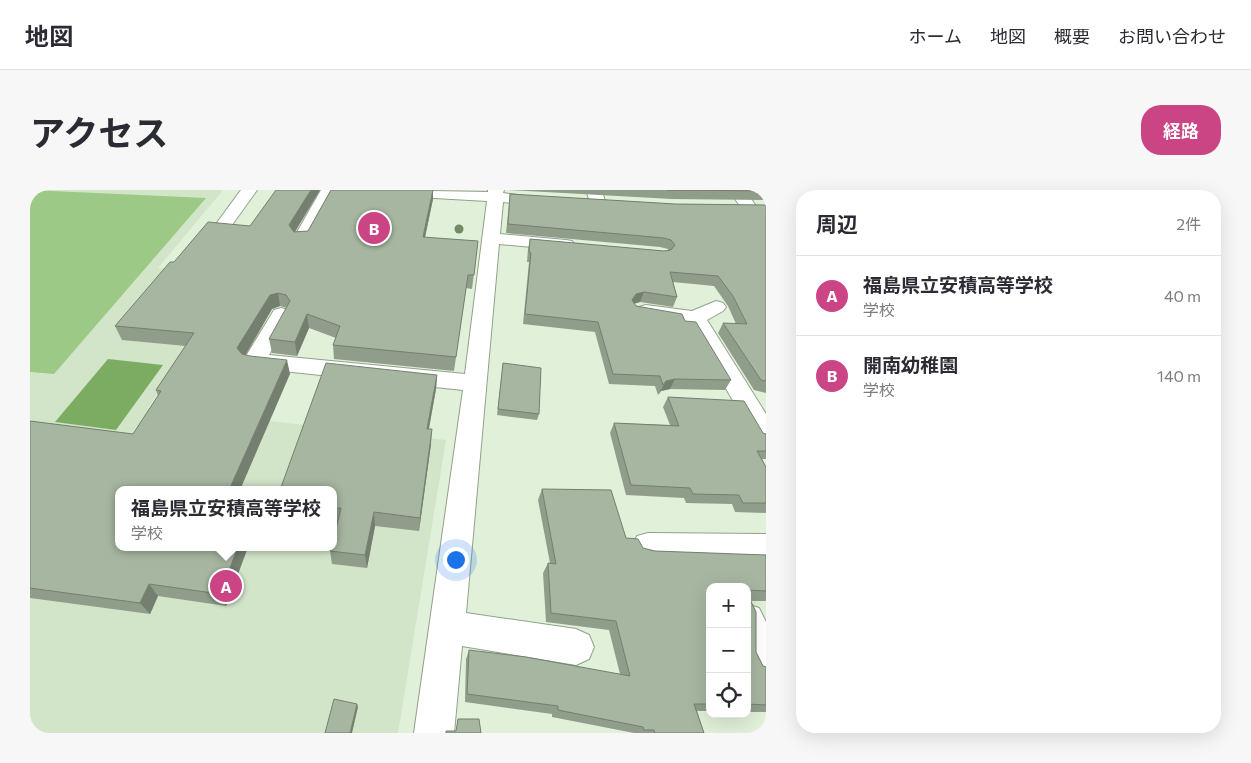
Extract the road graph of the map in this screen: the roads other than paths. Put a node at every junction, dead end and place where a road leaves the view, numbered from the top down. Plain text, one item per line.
1 (249, 190) edge
2 (329, 190) edge
3 (382, 190) edge
4 (737, 190) edge
5 (496, 193) edge
6 (596, 196) edge
7 (523, 198) edge
8 (579, 201) edge
9 (616, 203) edge
10 (729, 206) edge
11 (748, 206) junction
12 (766, 207) edge
13 (221, 228) edge
14 (491, 238) junction
15 (302, 239) edge
16 (580, 246) edge
17 (716, 307) dead end
18 (640, 310) edge
19 (281, 314) edge
20 (695, 318) junction
21 (476, 383) junction
22 (717, 400) edge
23 (755, 401) edge
24 (766, 435) edge
25 (648, 546) dead end
26 (766, 548) edge
27 (751, 615) edge
28 (766, 615) edge
29 (447, 627) junction
30 (751, 628) edge
31 (576, 647) dead end
32 (766, 660) edge
33 (434, 733) edge

1 - 13 street
2 - 15 street
3 - 5 street
4 - 11 street
5 - 7 street
5 - 14 street
6 - 8 street
6 - 9 street
10 - 11 street
11 - 12 street
14 - 16 street
14 - 21 street
17 - 20 street
18 - 20 street
19 - 21 street
20 - 23 street
21 - 29 street
22 - 23 street
23 - 24 street
25 - 26 street
27 - 28 street
29 - 31 street
29 - 33 street
30 - 32 street

